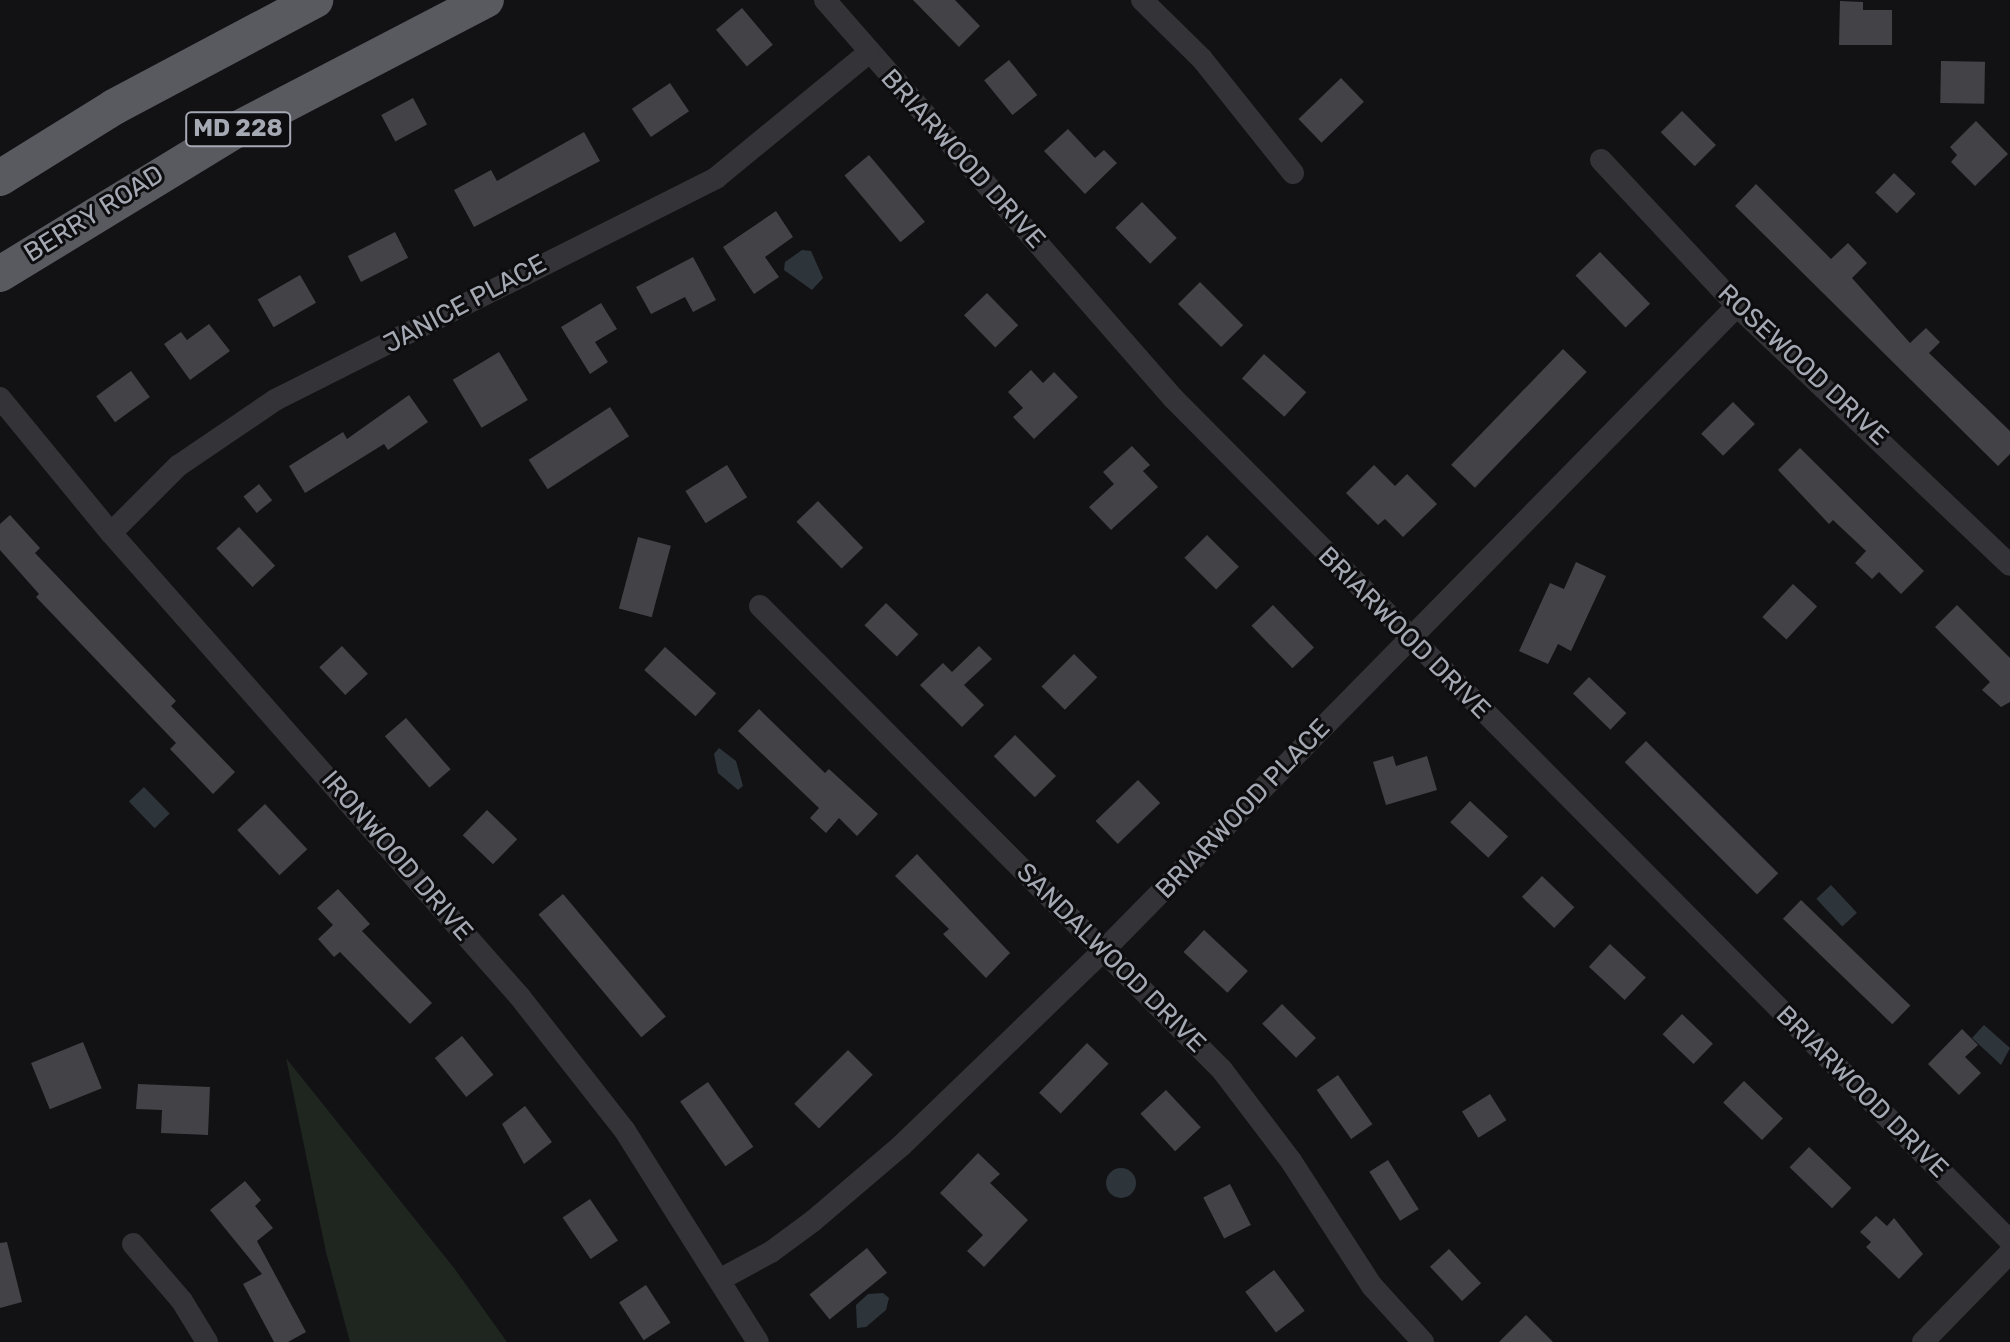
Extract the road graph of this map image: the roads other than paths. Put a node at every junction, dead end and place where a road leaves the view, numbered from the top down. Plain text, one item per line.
1 (315, 0) edge
2 (486, 0) edge
3 (825, 0) edge
4 (1142, 0) edge
5 (868, 53) junction
6 (1601, 160) dead end
7 (1293, 173) dead end
8 (0, 178) edge
9 (0, 274) edge
10 (1737, 306) junction
11 (0, 398) edge
12 (111, 533) junction
13 (2010, 565) edge
14 (760, 606) dead end
15 (1411, 640) junction
16 (1104, 950) junction
17 (2010, 1241) edge
18 (133, 1244) dead end
19 (2010, 1253) edge
20 (721, 1279) junction
21 (207, 1342) edge
22 (758, 1342) edge
23 (1423, 1342) edge
24 (1923, 1342) edge

1 - 8 highway, MD 228
2 - 9 highway, BERRY ROAD / MD 228
3 - 5 street, BRIARWOOD DRIVE
4 - 7 street
5 - 12 street, JANICE PLACE
5 - 15 street, BRIARWOOD DRIVE
6 - 10 street, ROSEWOOD DRIVE
10 - 13 street, ROSEWOOD DRIVE
10 - 15 street, BRIARWOOD PLACE
11 - 12 street, IRONWOOD DRIVE
12 - 20 street, IRONWOOD DRIVE
14 - 16 street, SANDALWOOD DRIVE
15 - 16 street, BRIARWOOD PLACE
15 - 17 street, BRIARWOOD DRIVE
16 - 20 street, BRIARWOOD PLACE
16 - 23 street, SANDALWOOD DRIVE
18 - 21 street
19 - 24 street
20 - 22 street, IRONWOOD DRIVE

